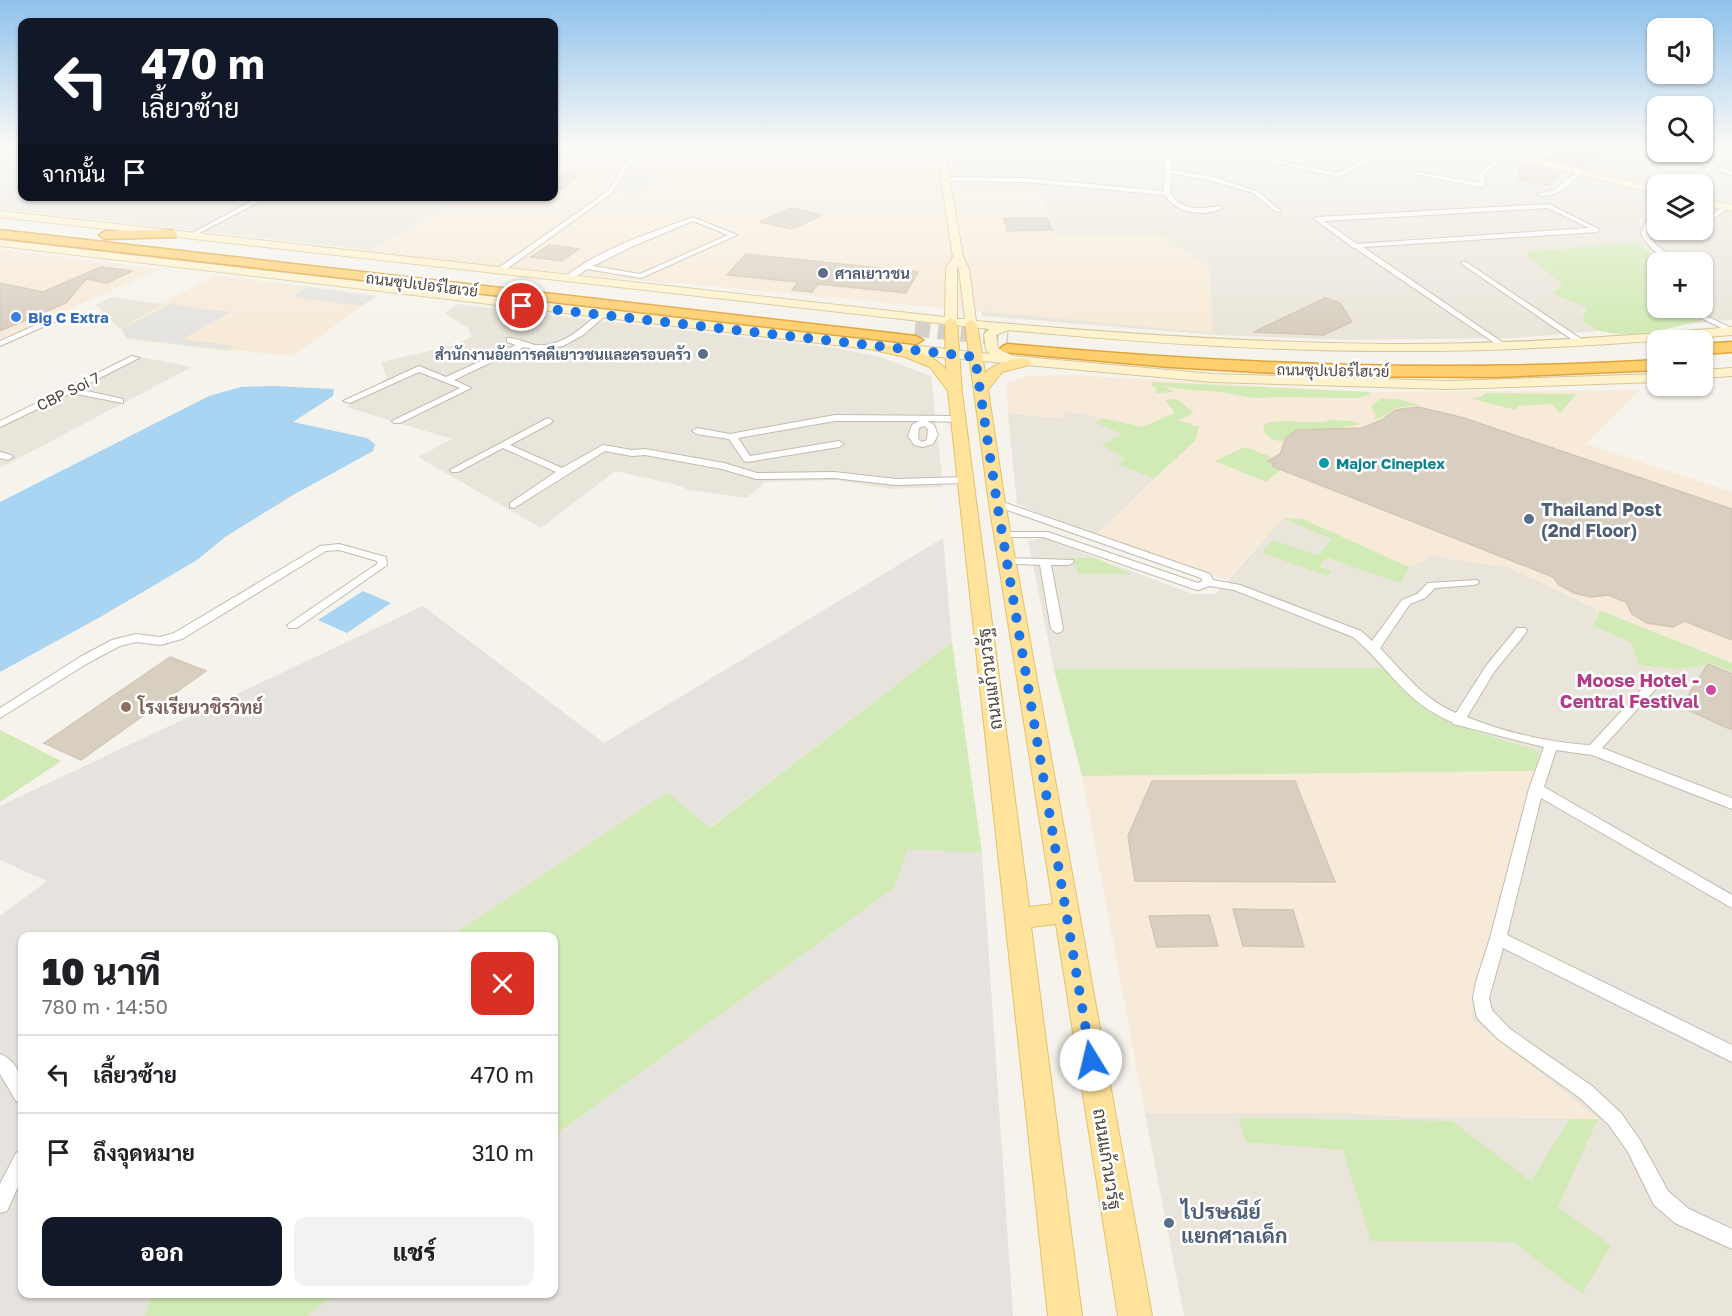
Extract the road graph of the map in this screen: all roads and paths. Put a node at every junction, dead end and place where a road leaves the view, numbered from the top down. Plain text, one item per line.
1 (243, 208) edge
2 (582, 208) edge
3 (950, 208) edge
4 (1182, 208) edge
5 (1218, 208) edge
6 (1275, 208) edge
7 (1507, 208) edge
8 (1555, 208) edge
9 (1729, 208) edge
10 (1278, 211) dead end
11 (0, 214) edge
12 (1713, 218) edge
13 (0, 224) edge
14 (1647, 226) edge
15 (0, 234) edge
16 (172, 234) junction
17 (97, 235) junction
18 (190, 236) junction
19 (1647, 240) edge
20 (1647, 240) edge
21 (0, 243) edge
22 (1353, 246) junction
23 (1659, 252) edge
24 (102, 255) junction
25 (178, 255) junction
26 (958, 257) junction
27 (1464, 263) dead end
28 (585, 267) junction
29 (495, 271) junction
30 (568, 278) junction
31 (66, 315) dead end
32 (602, 315) junction
33 (1697, 318) edge
34 (951, 322) junction
35 (971, 324) junction
36 (913, 334) junction
37 (510, 340) dead end
38 (1583, 343) junction
39 (0, 344) edge
40 (1730, 344) edge
41 (522, 345) junction
42 (879, 346) junction
43 (1502, 346) junction
44 (1713, 347) edge
45 (1013, 348) junction
46 (951, 354) junction
47 (1647, 354) edge
48 (1713, 355) edge
49 (975, 357) junction
50 (135, 358) dead end
51 (1647, 366) edge
52 (1732, 372) edge
53 (1713, 373) edge
54 (1647, 379) edge
55 (447, 380) junction
56 (71, 390) junction
57 (980, 391) junction
58 (955, 393) junction
59 (120, 400) dead end
60 (347, 401) dead end
61 (958, 419) junction
62 (397, 421) dead end
63 (548, 421) dead end
64 (0, 424) edge
65 (697, 431) dead end
66 (733, 437) junction
67 (839, 444) dead end
68 (503, 445) junction
69 (454, 470) dead end
70 (563, 472) junction
71 (965, 480) junction
72 (997, 503) junction
73 (513, 505) dead end
74 (1003, 535) junction
75 (1007, 561) junction
76 (1045, 562) junction
77 (1070, 562) dead end
78 (1473, 582) dead end
79 (1209, 584) junction
80 (293, 625) dead end
81 (1057, 629) dead end
82 (1521, 631) dead end
83 (1374, 647) junction
84 (1658, 679) dead end
85 (0, 714) edge
86 (1458, 721) junction
87 (1552, 744) junction
88 (1593, 750) junction
89 (1536, 789) junction
90 (1732, 804) edge
91 (1732, 902) edge
92 (1066, 913) junction
93 (1018, 918) junction
94 (1498, 938) junction
95 (1732, 1054) edge
96 (0, 1062) edge
97 (18, 1088) edge
98 (18, 1168) edge
99 (0, 1204) edge
100 (1732, 1239) edge
101 (1065, 1316) edge
102 (1135, 1316) edge

1 - 18 street
2 - 29 street
3 - 26 main road, ถนนแก้วนวรัฐ
4 - 5 street
6 - 10 street
7 - 22 street
8 - 22 street
9 - 12 street
11 - 16 main road
13 - 17 highway, ถนนซุปเปอร์ไฮเวย์
14 - 19 street
15 - 25 highway, ถนนซุปเปอร์ไฮเวย์
16 - 17 highway
16 - 18 main road
17 - 36 highway, ถนนซุปเปอร์ไฮเวย์
18 - 29 main road
20 - 23 street
21 - 24 main road
22 - 43 street
24 - 25 highway
24 - 32 main road
25 - 36 highway, ถนนซุปเปอร์ไฮเวย์
26 - 34 main road, ถนนแก้วนวรัฐ
26 - 35 main road, ถนนแก้วนวรัฐ
27 - 38 street
28 - 28 street
28 - 30 street
29 - 30 main road
30 - 36 main road
31 - 39 street
32 - 41 street
32 - 42 main road
33 - 40 street
34 - 35 main road
34 - 36 main road
34 - 46 main road, ถนนแก้วนวรัฐ
35 - 45 main road
35 - 49 main road, ถนนแก้วนวรัฐ
36 - 36 main road
36 - 42 main road
36 - 46 main road
37 - 41 street
38 - 40 main road
38 - 43 main road
40 - 44 highway
40 - 48 highway
41 - 55 street
42 - 58 main road
43 - 45 main road
45 - 47 highway, ถนนซุปเปอร์ไฮเวย์
45 - 49 main road
45 - 51 highway, ถนนซุปเปอร์ไฮเวย์
45 - 54 main road
45 - 57 main road
46 - 49 main road
46 - 58 main road, ถนนแก้วนวรัฐ
49 - 57 main road, ถนนแก้วนวรัฐ
50 - 56 street, CBP Soi 7
52 - 53 main road
55 - 60 street
55 - 62 street
56 - 59 street
56 - 64 street, CBP Soi 7
57 - 72 main road, ถนนแก้วนวรัฐ
58 - 61 main road, ถนนแก้วนวรัฐ
61 - 66 street
61 - 71 main road, ถนนแก้วนวรัฐ
63 - 68 street
65 - 66 street
66 - 67 street
68 - 69 street
68 - 70 street
70 - 71 street
70 - 73 street
71 - 93 main road, ถนนแก้วนวรัฐ
72 - 74 main road, ถนนแก้วนวรัฐ
72 - 79 street
74 - 75 main road, ถนนแก้วนวรัฐ
74 - 79 street
75 - 76 street
75 - 92 main road, ถนนแก้วนวรัฐ
76 - 77 street
76 - 81 street
78 - 83 street
79 - 83 street
80 - 85 street
82 - 86 street
83 - 86 street
84 - 88 street
86 - 87 street
87 - 88 street
87 - 89 street
88 - 90 street
89 - 91 street
89 - 94 street
92 - 93 main road
92 - 102 main road, ถนนแก้วนวรัฐ
93 - 101 main road, ถนนแก้วนวรัฐ
94 - 95 street
94 - 100 street
96 - 97 street
98 - 99 street

